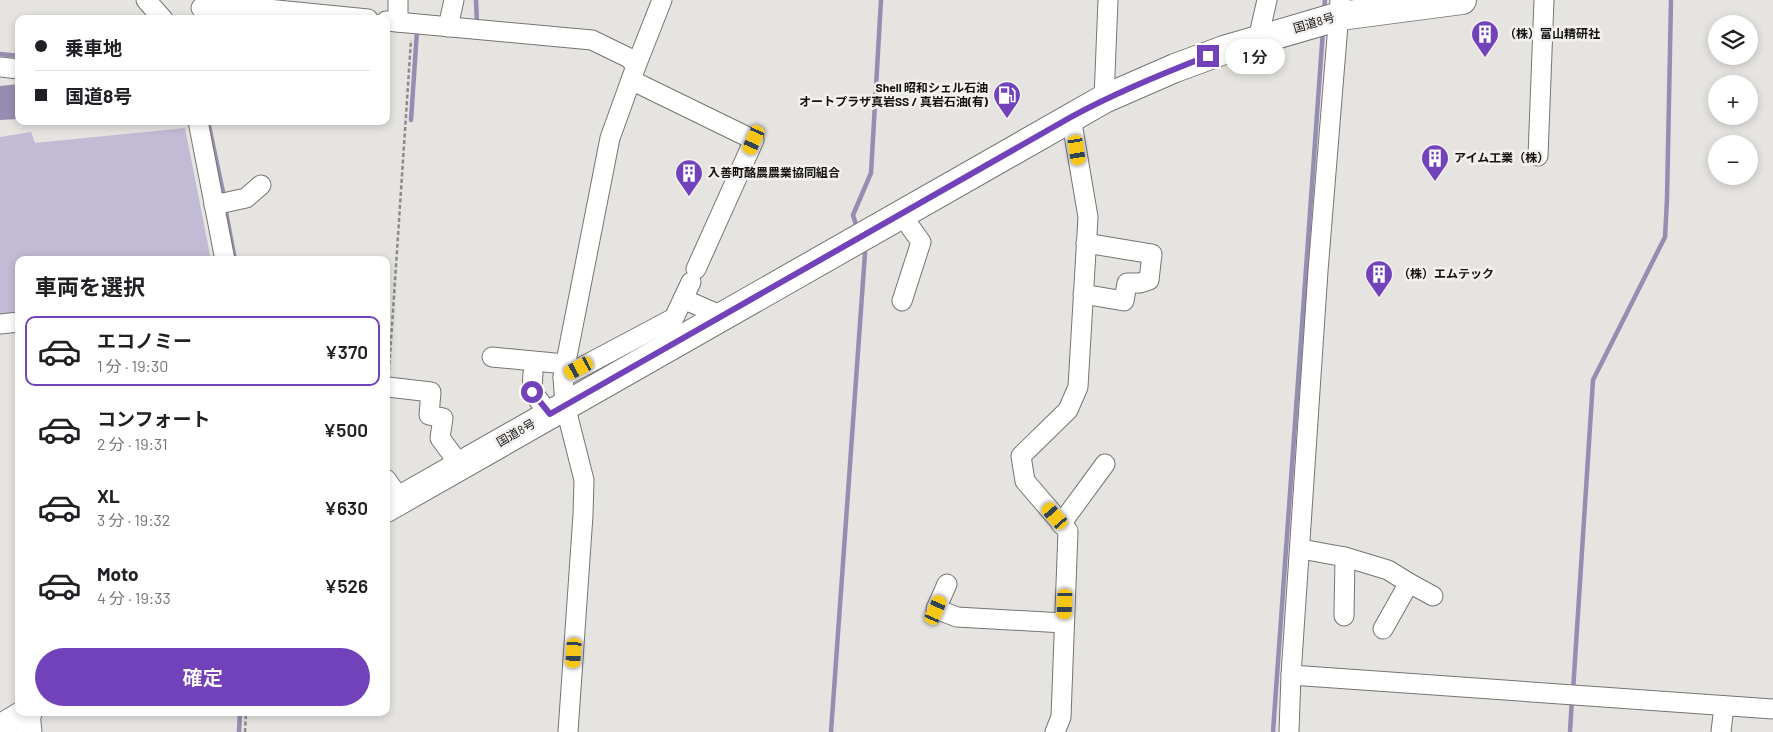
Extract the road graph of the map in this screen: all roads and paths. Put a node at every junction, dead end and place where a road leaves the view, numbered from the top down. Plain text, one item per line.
1 (146, 0) edge
2 (398, 0) edge
3 (454, 0) edge
4 (662, 0) edge
5 (1108, 0) edge
6 (1267, 0) edge
7 (1462, 0) edge
8 (1544, 0) edge
9 (1414, 3) edge
10 (1340, 8) edge
11 (201, 9) edge
12 (159, 15) edge
13 (328, 15) edge
14 (399, 22) edge
15 (448, 27) junction
16 (1258, 39) junction
17 (0, 67) edge
18 (15, 68) edge
19 (633, 73) junction
20 (1104, 99) junction
21 (1071, 117) junction
22 (199, 125) edge
23 (1538, 156) dead end
24 (261, 185) dead end
25 (214, 205) junction
26 (901, 214) junction
27 (1086, 243) junction
28 (224, 256) edge
29 (690, 283) junction
30 (1083, 294) junction
31 (902, 301) dead end
32 (722, 316) junction
33 (390, 321) edge
34 (15, 322) edge
35 (0, 324) edge
36 (492, 357) dead end
37 (564, 370) junction
38 (533, 372) dead end
39 (390, 388) edge
40 (557, 410) junction
41 (1105, 464) dead end
42 (460, 465) junction
43 (391, 496) edge
44 (1061, 524) junction
45 (1301, 548) junction
46 (1345, 557) junction
47 (1409, 583) junction
48 (948, 584) dead end
49 (1433, 596) dead end
50 (1344, 616) dead end
51 (1064, 622) junction
52 (1383, 629) dead end
53 (1291, 675) junction
54 (1724, 706) junction
55 (1773, 710) edge
56 (22, 716) edge
57 (30, 716) edge
58 (246, 716) edge
59 (0, 728) edge
60 (32, 732) edge
61 (245, 732) edge
62 (568, 732) edge
63 (1055, 732) edge
64 (1289, 732) edge
65 (1720, 732) edge

1 - 12 street
2 - 14 street
3 - 15 street
4 - 19 street
5 - 20 street
6 - 16 street
7 - 9 highway, 国道8号
8 - 23 street
9 - 10 highway, 国道8号
10 - 16 highway, 国道8号
10 - 45 street
11 - 13 street
14 - 15 street
14 - 33 path
15 - 19 street
16 - 20 highway, 国道8号
17 - 18 street
19 - 29 street
19 - 37 street
20 - 21 highway, 国道8号
21 - 26 highway, 国道8号
21 - 27 street
22 - 25 street
24 - 25 street
25 - 28 street
26 - 31 street
26 - 32 highway, 国道8号
27 - 30 street
27 - 30 street
29 - 32 street
29 - 37 street
30 - 44 street
32 - 40 highway, 国道8号
34 - 35 street
36 - 37 street
37 - 40 street
38 - 40 street
39 - 42 street
40 - 42 highway, 国道8号
40 - 62 street
41 - 44 street
42 - 43 highway, 国道8号
44 - 51 street
45 - 46 street
45 - 53 street
46 - 47 street
46 - 50 street
47 - 49 street
47 - 52 street
48 - 51 street
51 - 63 street
53 - 54 street
53 - 64 street
54 - 55 street
54 - 65 street
56 - 59 highway
57 - 60 street
58 - 61 path

